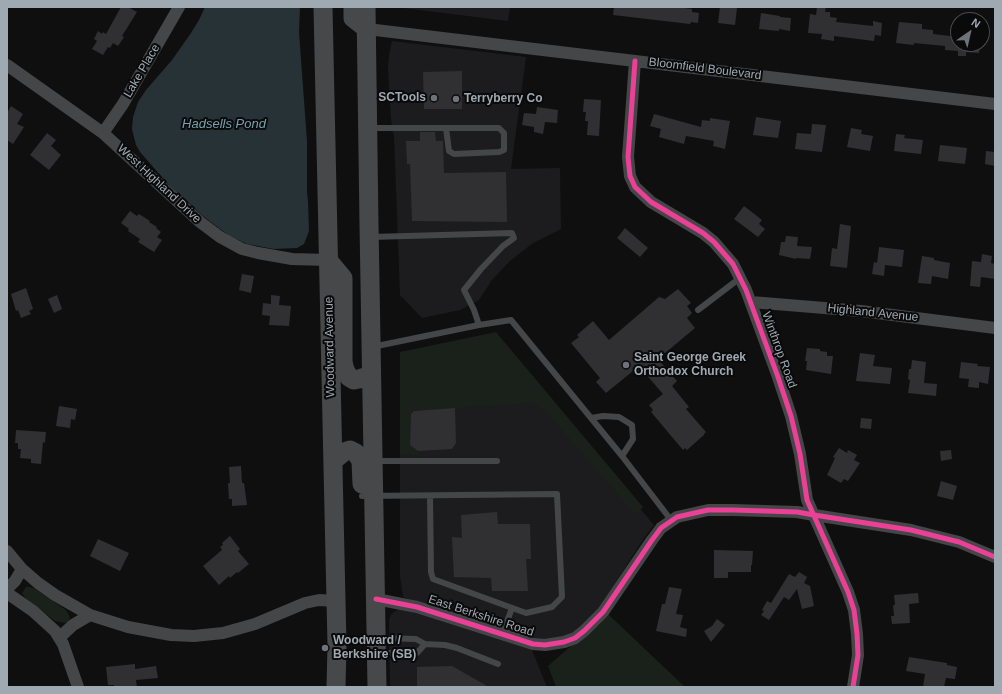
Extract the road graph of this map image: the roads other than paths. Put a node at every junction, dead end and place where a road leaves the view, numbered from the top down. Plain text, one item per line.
1 (178, 7) edge
2 (323, 7) edge
3 (353, 7) edge
4 (366, 7) edge
5 (367, 29) junction
6 (635, 61) junction
7 (7, 64) edge
8 (995, 104) edge
9 (368, 128) junction
10 (446, 128) junction
11 (103, 133) junction
12 (369, 237) junction
13 (328, 260) junction
14 (740, 278) junction
15 (751, 302) junction
16 (698, 310) dead end
17 (479, 325) junction
18 (995, 328) edge
19 (371, 348) junction
20 (371, 375) junction
21 (591, 418) junction
22 (622, 456) junction
23 (333, 461) junction
24 (367, 461) junction
25 (497, 461) dead end
26 (368, 496) junction
27 (430, 496) junction
28 (814, 514) junction
29 (671, 520) junction
30 (7, 551) edge
31 (995, 556) edge
32 (22, 570) junction
33 (7, 589) edge
34 (7, 593) edge
35 (376, 599) junction
36 (336, 601) junction
37 (512, 608) junction
38 (90, 615) junction
39 (502, 635) junction
40 (60, 637) junction
41 (426, 644) junction
42 (377, 646) junction
43 (498, 664) dead end
44 (78, 687) edge
45 (336, 687) edge
46 (378, 687) edge
47 (853, 687) edge

1 - 11 street, Lake Place
2 - 13 main road, Woodward Avenue
3 - 5 main road
4 - 5 main road
5 - 6 street, Bloomfield Boulevard
5 - 9 main road
6 - 8 street, Bloomfield Boulevard
6 - 14 street, Winthrop Road
7 - 11 street, West Highland Drive
9 - 10 lane
9 - 12 main road
10 - 10 lane
11 - 13 street, West Highland Drive
12 - 17 lane
12 - 19 main road
13 - 20 main road
13 - 23 main road, Woodward Avenue
14 - 15 street, Winthrop Road
14 - 16 lane
15 - 18 street, Highland Avenue
15 - 28 street, Winthrop Road
17 - 19 lane
17 - 21 lane
19 - 20 main road
20 - 24 main road
21 - 22 lane
21 - 22 lane
22 - 29 lane
23 - 24 main road
23 - 36 main road, Woodward Avenue
24 - 25 lane
24 - 26 main road
26 - 27 lane
26 - 35 main road
27 - 37 lane
27 - 37 lane
28 - 29 street, East Berkshire Road
28 - 31 street, East Berkshire Road
28 - 47 street, Winthrop Road
29 - 39 street, East Berkshire Road
30 - 32 street
32 - 33 street
32 - 38 street
34 - 40 street
35 - 39 street, East Berkshire Road
35 - 42 main road
36 - 38 street
36 - 45 main road, Woodward Avenue
37 - 39 lane
38 - 40 street
40 - 44 street
41 - 42 lane
41 - 42 lane
41 - 43 lane
42 - 46 main road

